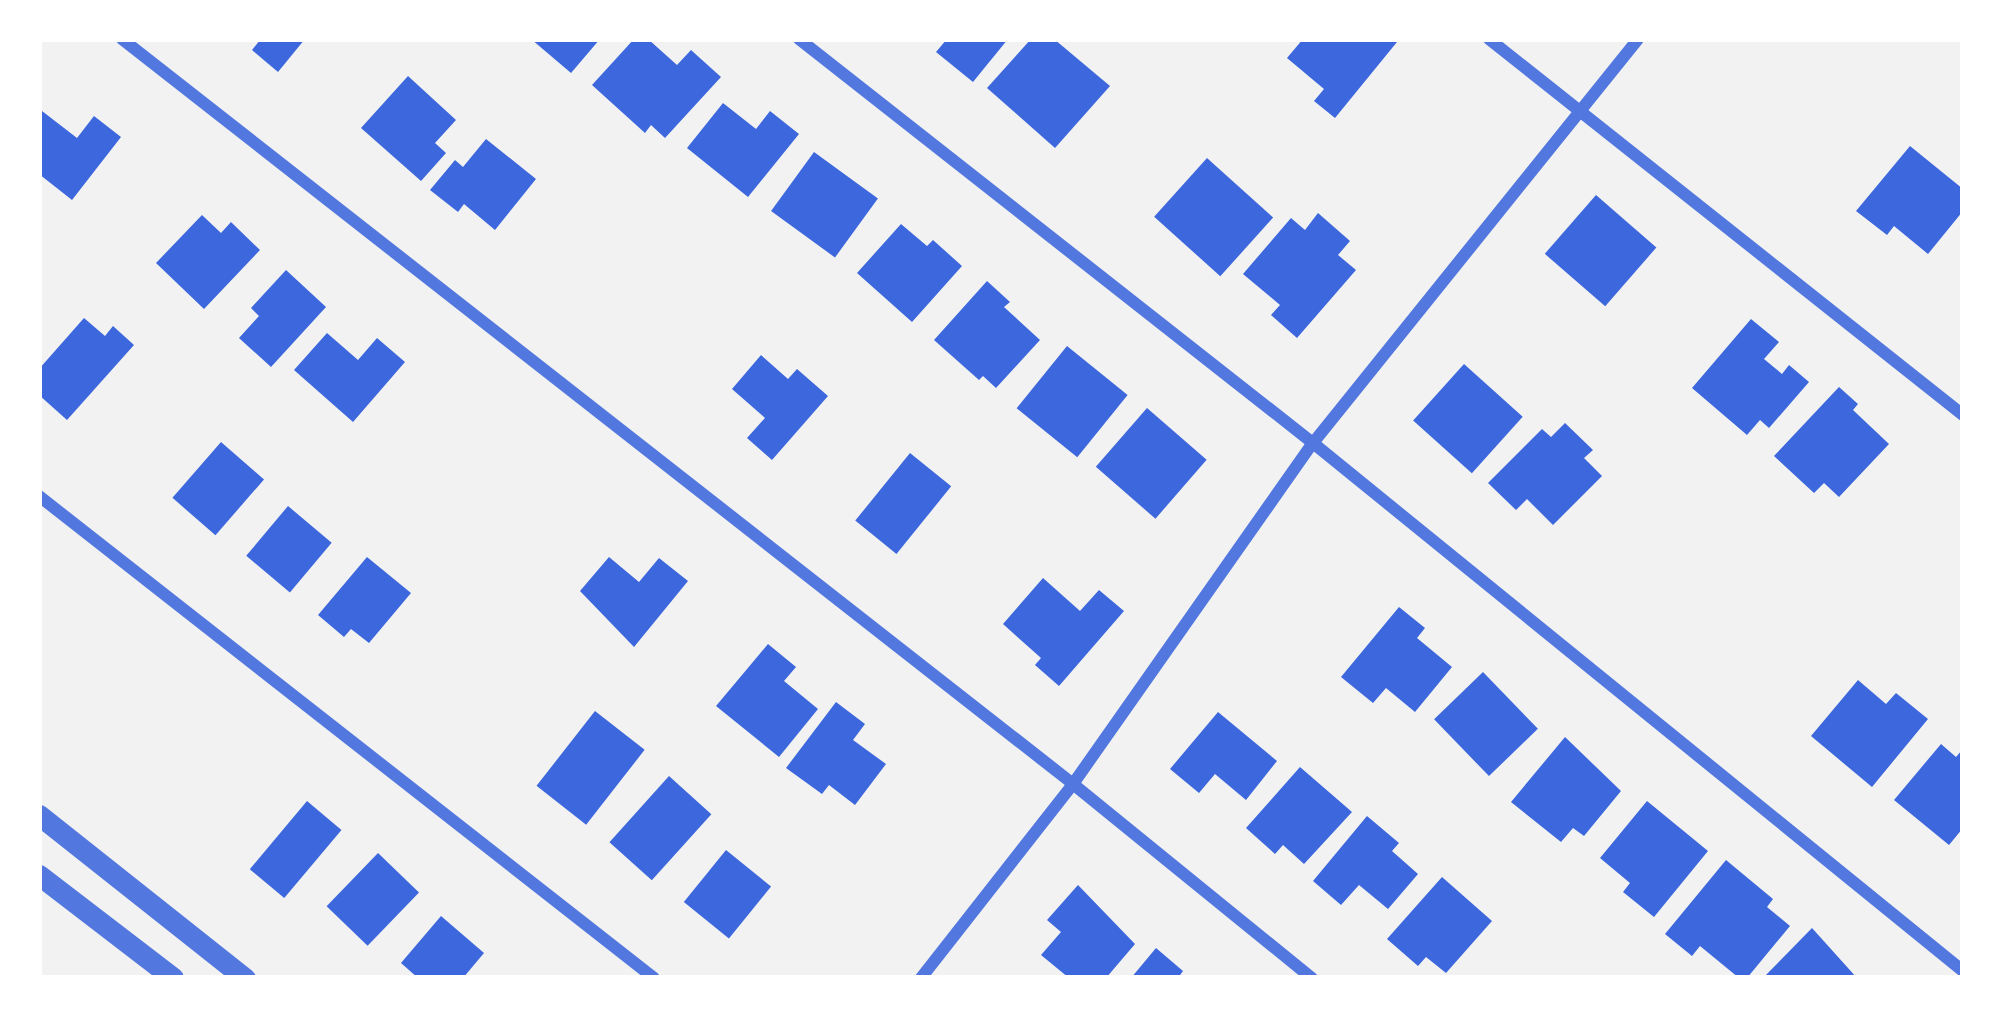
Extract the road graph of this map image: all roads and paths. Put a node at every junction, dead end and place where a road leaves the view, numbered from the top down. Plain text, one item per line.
1 (122, 39) edge
2 (799, 39) edge
3 (1489, 39) edge
4 (1638, 39) edge
5 (1580, 112) junction
6 (1963, 415) edge
7 (1313, 443) junction
8 (39, 496) edge
9 (1073, 784) junction
10 (39, 815) edge
11 (39, 875) edge
12 (1963, 971) edge
13 (173, 978) edge
14 (245, 978) edge
15 (654, 978) edge
16 (921, 978) edge
17 (1312, 978) edge

1 - 9 street
2 - 7 street
3 - 5 street
4 - 5 street
5 - 6 street
5 - 7 street
7 - 9 street
7 - 12 street
8 - 15 street
9 - 16 street
9 - 17 street
10 - 14 street
11 - 13 street

